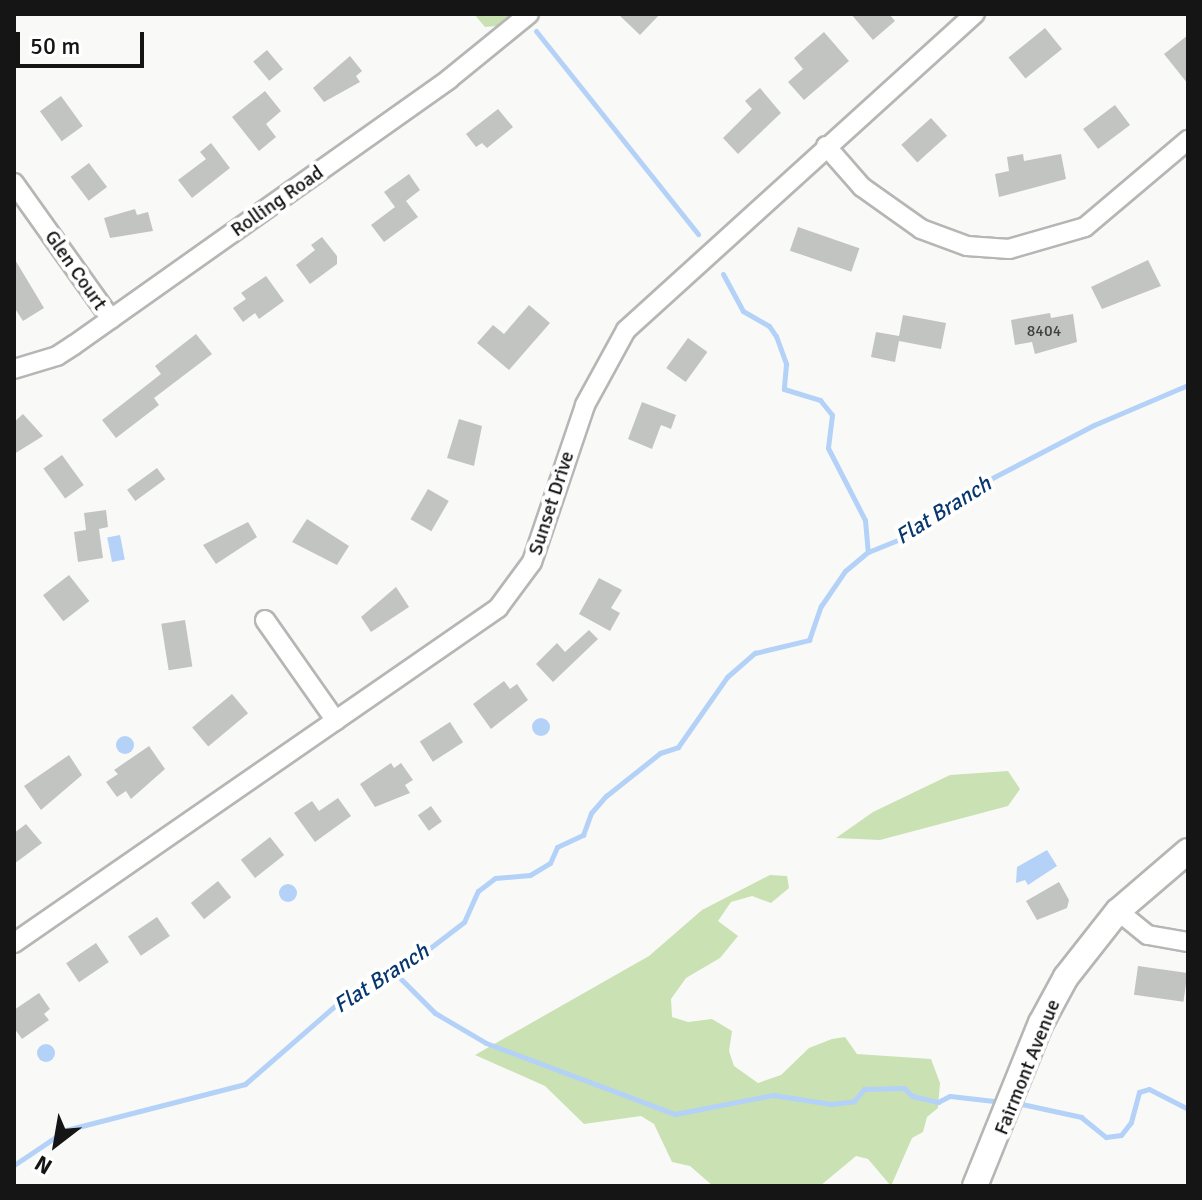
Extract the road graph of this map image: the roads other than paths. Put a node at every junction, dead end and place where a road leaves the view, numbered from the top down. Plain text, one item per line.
1 (529, 14) edge
2 (975, 14) edge
3 (1188, 140) edge
4 (826, 146) junction
5 (14, 183) edge
6 (111, 319) junction
7 (14, 369) edge
8 (265, 620) dead end
9 (336, 721) junction
10 (1188, 851) edge
11 (1118, 911) junction
12 (1188, 942) edge
13 (14, 943) edge
14 (975, 1186) edge

1 - 6 street, Rolling Road
2 - 4 street, Sunset Drive
3 - 4 street
4 - 9 street, Sunset Drive
5 - 6 street, Glen Court
6 - 7 street, Rolling Road
8 - 9 street
9 - 13 street, Sunset Drive
10 - 11 street, Fairmont Avenue
11 - 12 street
11 - 14 street, Fairmont Avenue

